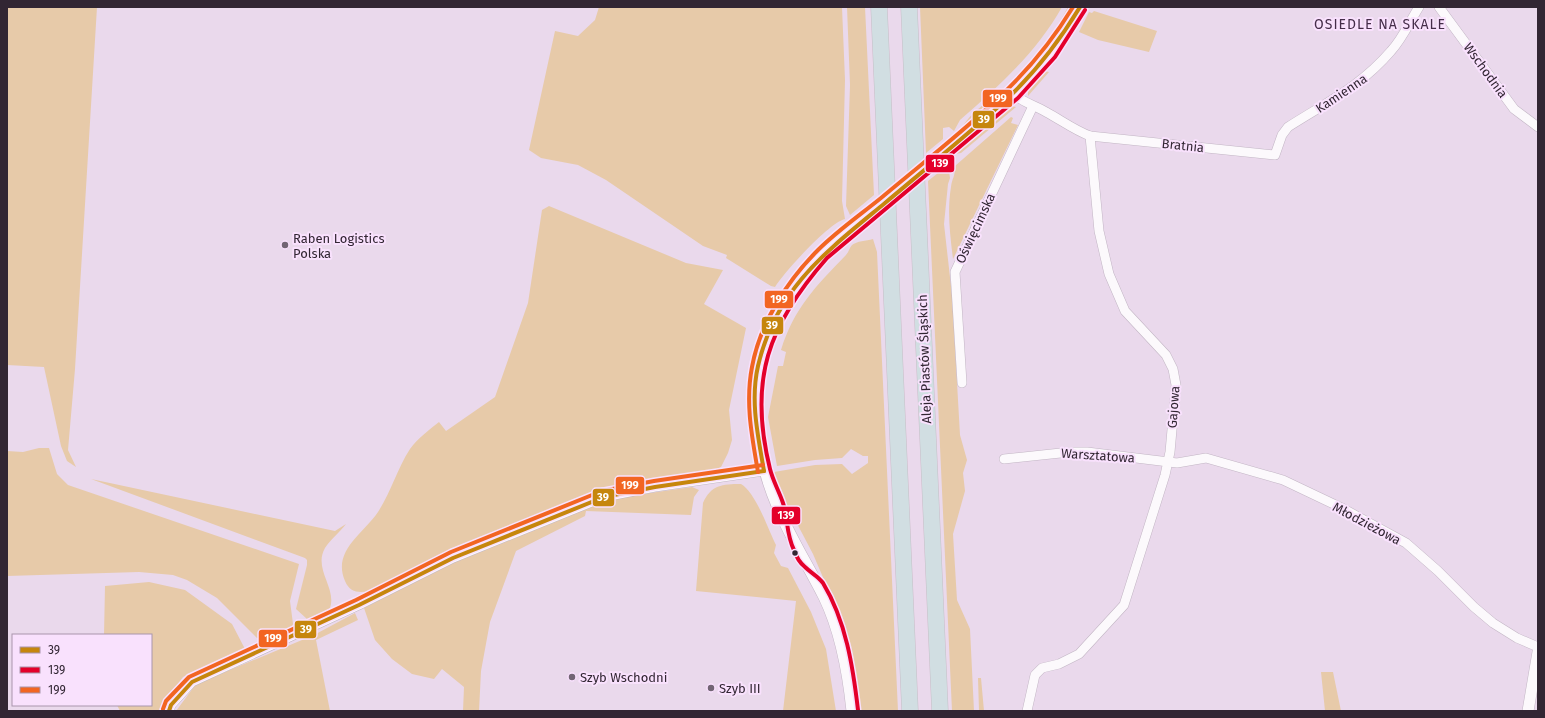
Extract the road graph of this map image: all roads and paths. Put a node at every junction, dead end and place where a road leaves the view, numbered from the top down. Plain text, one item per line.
1 (879, 7) edge
2 (909, 7) edge
3 (1080, 7) edge
4 (1420, 7) edge
5 (1439, 7) edge
6 (1014, 94) junction
7 (1033, 106) junction
8 (1538, 127) edge
9 (1090, 136) junction
10 (1275, 154) joint
11 (962, 383) dead end
12 (1004, 459) dead end
13 (1168, 462) junction
14 (764, 471) junction
15 (1538, 647) edge
16 (1538, 652) edge
17 (169, 711) edge
18 (852, 711) edge
19 (910, 711) edge
20 (940, 711) edge
21 (1026, 711) edge
22 (1528, 711) edge

1 - 19 highway
2 - 20 highway, Aleja Piastów Śląskich
3 - 6 street
4 - 10 street, Kamienna
5 - 8 street, Wschodnia
6 - 7 street
6 - 14 street, bridge
7 - 9 street
7 - 11 street, Oświęcimska
9 - 10 street, Bratnia
9 - 13 street, Gajowa
12 - 13 street, Warsztatowa
13 - 15 street, Młodzieżowa
13 - 21 street, Gajowa
14 - 17 street
14 - 18 street
16 - 22 street

